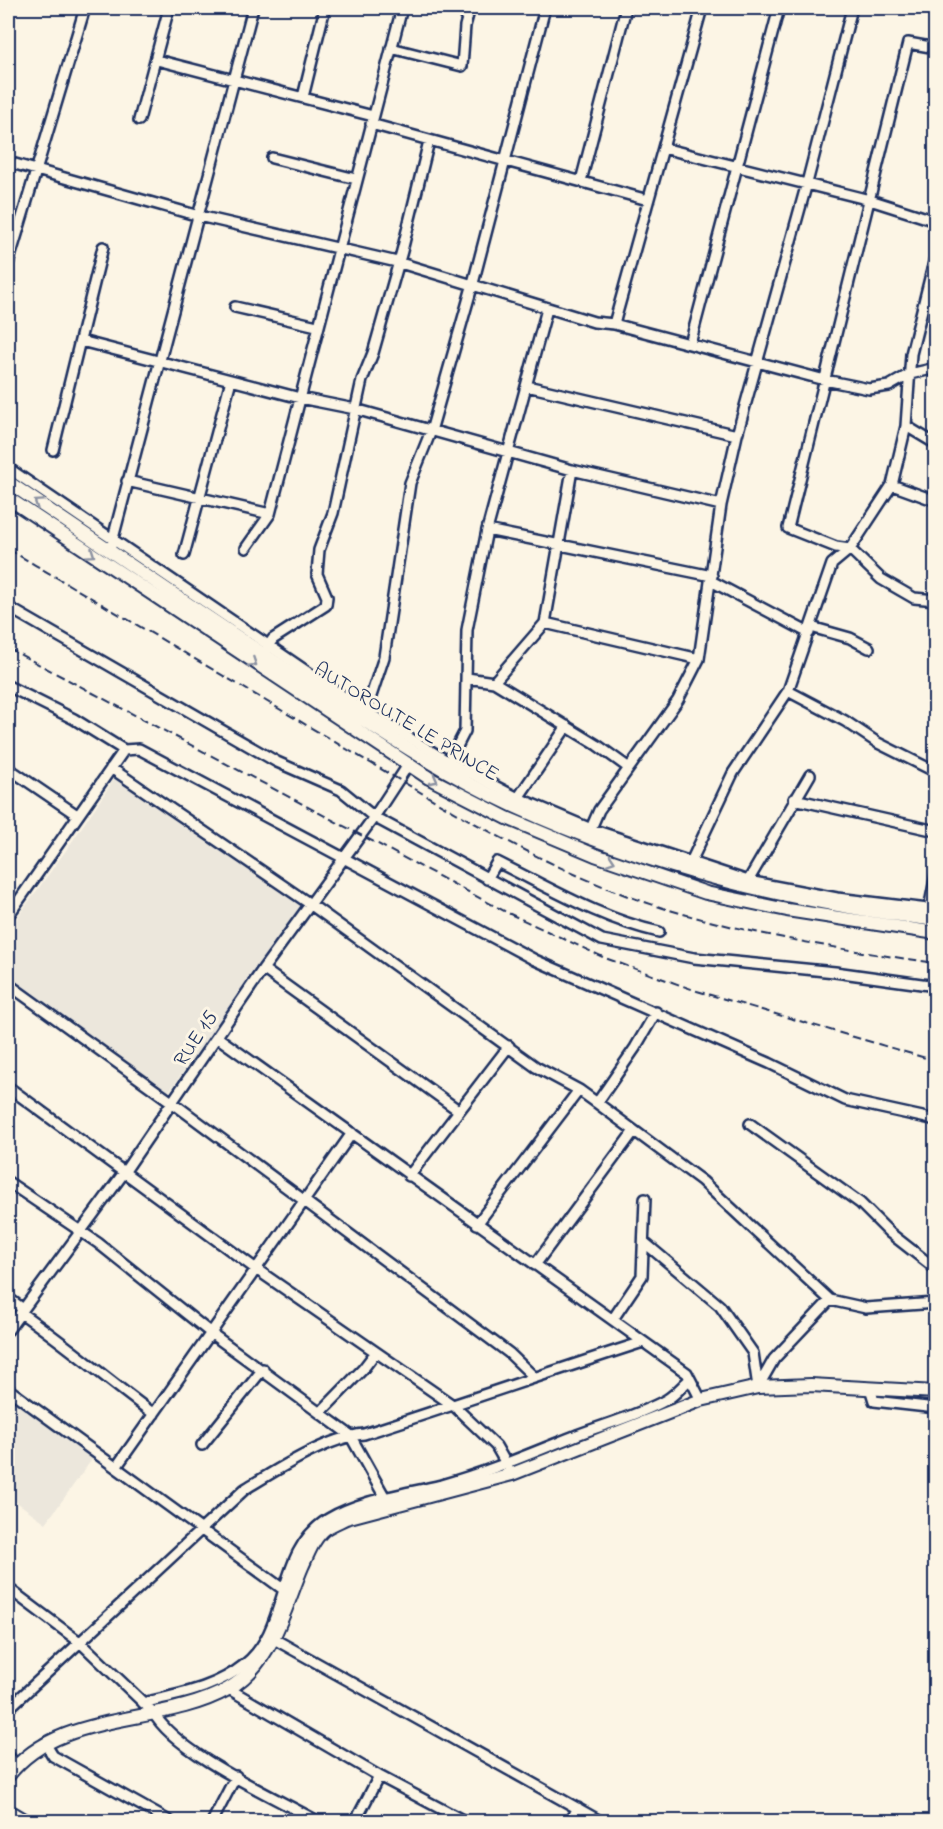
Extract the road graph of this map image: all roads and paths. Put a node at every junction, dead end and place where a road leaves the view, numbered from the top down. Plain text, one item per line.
1 (85, 8) edge
2 (169, 8) edge
3 (253, 8) edge
4 (325, 8) edge
5 (402, 8) edge
6 (470, 8) edge
7 (545, 8) edge
8 (626, 8) edge
9 (702, 8) edge
10 (778, 8) edge
11 (852, 8) edge
12 (391, 48) junction
13 (936, 48) edge
14 (157, 60) junction
15 (234, 78) junction
16 (303, 97) junction
17 (139, 120) dead end
18 (372, 120) junction
19 (429, 141) junction
20 (663, 148) junction
21 (272, 158) dead end
22 (8, 162) edge
23 (504, 162) junction
24 (736, 166) junction
25 (34, 170) junction
26 (356, 179) junction
27 (581, 181) junction
28 (807, 183) junction
29 (870, 200) junction
30 (648, 201) junction
31 (199, 216) junction
32 (936, 220) edge
33 (103, 247) dead end
34 (338, 247) junction
35 (936, 254) edge
36 (397, 262) junction
37 (8, 264) edge
38 (472, 287) junction
39 (235, 307) dead end
40 (547, 309) junction
41 (614, 324) junction
42 (317, 326) junction
43 (81, 341) junction
44 (690, 344) junction
45 (160, 360) junction
46 (758, 363) junction
47 (936, 368) edge
48 (910, 374) junction
49 (231, 380) junction
50 (825, 380) junction
51 (528, 386) junction
52 (300, 398) junction
53 (355, 409) junction
54 (906, 426) junction
55 (431, 431) junction
56 (737, 435) junction
57 (936, 444) edge
58 (53, 450) dead end
59 (509, 453) junction
60 (8, 468) edge
61 (572, 470) junction
62 (127, 481) junction
63 (8, 482) edge
64 (892, 485) junction
65 (8, 498) edge
66 (201, 499) junction
67 (936, 501) edge
68 (721, 505) junction
69 (270, 514) junction
70 (487, 530) junction
71 (111, 546) junction
72 (558, 546) junction
73 (246, 548) dead end
74 (850, 549) junction
75 (184, 555) dead end
76 (711, 578) junction
77 (936, 600) edge
78 (8, 606) edge
79 (545, 623) junction
80 (810, 630) junction
81 (869, 648) dead end
82 (265, 650) junction
83 (699, 658) junction
84 (467, 678) junction
85 (494, 682) junction
86 (8, 686) edge
87 (789, 691) junction
88 (358, 711) junction
89 (567, 726) junction
90 (124, 750) junction
91 (408, 765) junction
92 (446, 766) junction
93 (8, 768) edge
94 (111, 768) junction
95 (629, 768) junction
96 (936, 772) edge
97 (810, 775) dead end
98 (518, 798) junction
99 (794, 799) junction
100 (77, 815) junction
101 (374, 817) junction
102 (936, 831) edge
103 (589, 833) junction
104 (343, 858) junction
105 (688, 868) junction
106 (936, 875) edge
107 (487, 879) junction
108 (748, 880) junction
109 (310, 904) junction
110 (932, 914) edge
111 (8, 916) edge
112 (659, 932) dead end
113 (936, 933) edge
114 (262, 969) junction
115 (8, 984) edge
116 (936, 986) edge
117 (656, 1012) junction
118 (218, 1037) junction
119 (508, 1046) junction
120 (8, 1087) edge
121 (579, 1090) junction
122 (173, 1103) junction
123 (597, 1103) junction
124 (458, 1110) junction
125 (936, 1120) edge
126 (750, 1124) dead end
127 (634, 1131) junction
128 (352, 1133) junction
129 (123, 1174) junction
130 (409, 1176) junction
131 (8, 1182) edge
132 (645, 1199) dead end
133 (304, 1200) junction
134 (477, 1224) junction
135 (80, 1233) junction
136 (645, 1243) junction
137 (535, 1265) junction
138 (256, 1269) junction
139 (936, 1269) edge
140 (8, 1298) edge
141 (830, 1300) junction
142 (936, 1304) edge
143 (22, 1311) junction
144 (613, 1319) junction
145 (8, 1330) edge
146 (212, 1334) junction
147 (643, 1342) junction
148 (376, 1352) junction
149 (263, 1369) junction
150 (534, 1377) junction
151 (690, 1380) junction
152 (758, 1387) junction
153 (870, 1388) junction
154 (8, 1389) edge
155 (936, 1392) edge
156 (701, 1400) junction
157 (454, 1406) junction
158 (936, 1408) edge
159 (321, 1412) junction
160 (154, 1414) junction
161 (350, 1435) junction
162 (202, 1445) dead end
163 (117, 1466) junction
164 (509, 1469) junction
165 (388, 1504) junction
166 (199, 1530) junction
167 (8, 1588) edge
168 (287, 1592) junction
169 (274, 1639) junction
170 (81, 1643) junction
171 (229, 1689) junction
172 (143, 1703) junction
173 (8, 1709) edge
174 (153, 1712) junction
175 (45, 1743) junction
176 (8, 1755) edge
177 (16, 1766) junction
178 (8, 1776) edge
179 (236, 1776) junction
180 (380, 1776) junction
181 (578, 1808) junction
182 (8, 1809) edge
183 (30, 1821) edge
184 (171, 1821) edge
185 (212, 1821) edge
186 (319, 1821) edge
187 (355, 1821) edge
188 (466, 1821) edge
189 (570, 1821) edge
190 (602, 1821) edge

1 - 25 street
2 - 14 street
3 - 15 street
4 - 16 street
5 - 12 street
6 - 12 street
7 - 23 street
8 - 27 street
9 - 20 street
10 - 24 street
11 - 28 street
12 - 18 street
13 - 29 street
14 - 15 street
14 - 17 street
15 - 16 street
15 - 31 street
16 - 18 street
18 - 19 street
18 - 26 street
19 - 23 street
19 - 36 street
20 - 24 street
20 - 30 street
21 - 26 street
22 - 25 street
23 - 27 street
23 - 38 street
24 - 28 street
24 - 44 street
25 - 31 street
25 - 37 street
26 - 34 street
27 - 30 street
28 - 29 street
28 - 46 street
29 - 32 street
29 - 50 street
30 - 41 street
31 - 34 street
31 - 45 street
33 - 43 street
34 - 36 street
34 - 42 street
35 - 48 street
36 - 38 street
36 - 53 street
38 - 40 street
38 - 55 street
39 - 42 street
40 - 41 street
40 - 51 street
41 - 44 street
42 - 52 street
43 - 45 street
43 - 58 street
44 - 46 street
45 - 49 street
45 - 62 street
46 - 50 street
46 - 56 street
47 - 48 street
48 - 50 street
48 - 54 street
49 - 52 street
49 - 66 street
50 - 74 street
51 - 56 street
51 - 59 street
52 - 53 street
52 - 69 street
53 - 55 street
53 - 82 street
54 - 57 street
54 - 64 street
55 - 59 street
55 - 88 street
56 - 68 street
59 - 61 street
59 - 70 street
60 - 71 street
61 - 68 street
61 - 72 street
62 - 66 street
62 - 71 street
71 -> 63 main road, AUTOROUTE LE PRINCE
64 - 67 street
64 - 74 street
65 -> 91 main road, AUTOROUTE LE PRINCE
66 - 69 street
66 - 75 street
68 - 76 street
69 - 73 street
70 - 72 street
70 - 84 street
71 - 82 main road, AUTOROUTE LE PRINCE
72 - 76 street
72 - 79 street
74 - 77 street
74 - 80 street
76 - 80 street
76 - 83 street
78 - 101 street
79 - 83 street
79 - 85 street
80 - 81 street
80 - 87 street
82 - 88 main road, AUTOROUTE LE PRINCE
83 - 95 street
84 - 85 street
84 - 92 street
85 - 89 street
86 - 90 street
87 - 96 street
87 - 105 street
88 - 92 main road, AUTOROUTE LE PRINCE
89 - 95 street
89 - 98 street
90 - 94 street
90 - 104 street
91 - 101 street, RUE 15
91 -> 113 main road, AUTOROUTE LE PRINCE
92 - 98 street
92 - 103 main road, AUTOROUTE LE PRINCE
93 - 100 street
94 - 100 street
94 - 109 street
95 - 103 street
97 - 99 street
98 - 103 street
99 - 102 street
99 - 108 street
100 - 111 street
101 - 104 street, RUE 15
101 - 107 street
103 - 105 main road, AUTOROUTE LE PRINCE
104 - 109 street, RUE 15
104 - 117 street
105 - 108 street
105 - 110 main road, AUTOROUTE LE PRINCE
106 - 110 street
107 - 112 street
107 - 116 street
108 - 110 street
109 - 114 street, RUE 15
109 - 119 street
114 - 118 street, RUE 15
114 - 124 street
115 - 122 street
117 - 123 street
117 - 125 street
118 - 122 street, RUE 15
118 - 128 street
119 - 121 street
119 - 124 street
120 - 129 street
121 - 123 street
121 - 134 street
122 - 129 street, RUE 15
122 - 133 street
123 - 127 street
124 - 130 street
126 - 139 street
127 - 137 street
127 - 141 street
128 - 130 street
128 - 133 street
129 - 135 street, RUE 15
129 - 138 street
130 - 134 street
131 - 135 street
132 - 136 street
133 - 138 street
133 - 150 street
134 - 137 street
135 - 143 street, RUE 15
135 - 146 street
136 - 144 street
136 - 152 street
137 - 144 street
138 - 146 street
138 - 148 street
140 - 143 street
141 - 142 street
141 - 152 street
143 - 145 street, RUE 15
143 - 160 street
144 - 147 street
146 - 149 street
146 - 160 street
147 - 150 street
147 - 151 street
148 - 157 street
148 - 159 street
149 - 159 street
149 - 162 street
150 - 157 street
151 - 156 street
151 - 164 street
152 - 153 main road
152 - 156 main road
153 - 155 main road
153 - 158 street
154 - 163 street
156 - 164 main road
157 - 161 street
157 - 164 street
159 - 161 street
160 - 163 street
161 - 165 street
161 - 166 street
163 - 166 street
164 - 165 main road
165 - 168 main road
166 - 168 street
166 - 170 street
167 - 170 street
168 - 169 main road
168 - 172 street
169 - 171 main road
169 - 181 street
170 - 172 street
170 - 173 street
171 - 174 main road
171 - 180 street
172 - 174 street
174 - 175 main road
174 - 179 street
175 - 177 main road
175 - 184 street
176 - 177 street
177 - 178 main road
179 - 185 street
179 - 186 street
180 - 187 street
180 - 188 street
181 - 189 street
181 - 190 street
182 - 183 street

